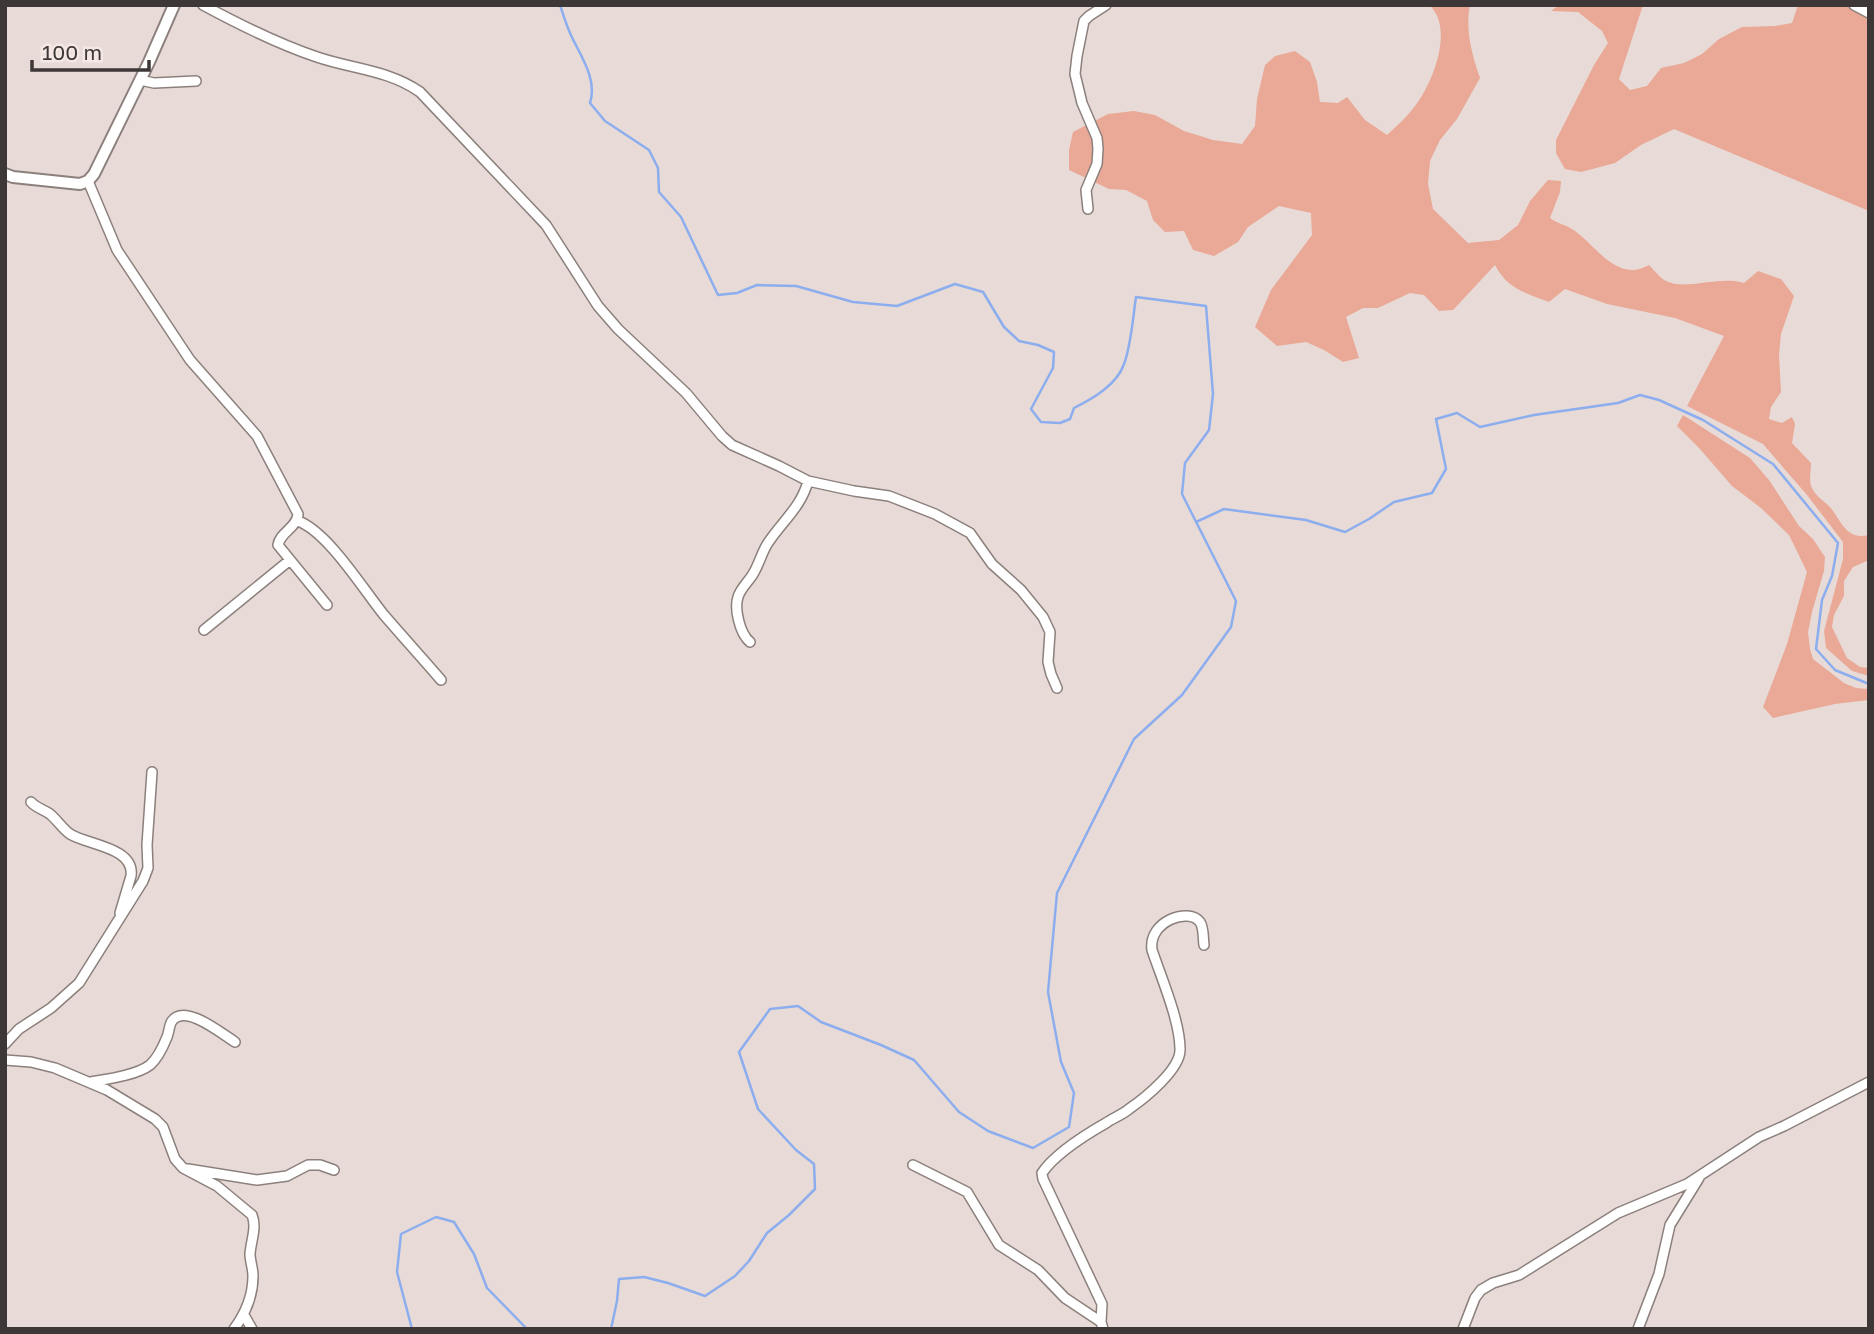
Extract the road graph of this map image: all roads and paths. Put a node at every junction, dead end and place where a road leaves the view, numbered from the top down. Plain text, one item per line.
1 (173, 5) edge
2 (203, 5) edge
3 (1106, 5) edge
4 (1854, 5) edge
5 (1869, 13) edge
6 (140, 80) junction
7 (196, 81) dead end
8 (5, 174) edge
9 (88, 180) junction
10 (1088, 209) dead end
11 (808, 481) junction
12 (298, 521) junction
13 (290, 561) junction
14 (327, 605) dead end
15 (204, 630) dead end
16 (750, 642) dead end
17 (441, 680) dead end
18 (1058, 688) dead end
19 (152, 772) dead end
20 (31, 802) dead end
21 (119, 918) junction
22 (1204, 946) dead end
23 (235, 1042) dead end
24 (5, 1044) edge
25 (5, 1060) edge
26 (90, 1082) junction
27 (1869, 1082) edge
28 (913, 1165) dead end
29 (183, 1168) junction
30 (334, 1170) dead end
31 (1700, 1176) junction
32 (244, 1315) junction
33 (1102, 1325) edge
34 (234, 1329) edge
35 (252, 1329) edge
36 (1463, 1329) edge
37 (1638, 1329) edge

1 - 6 street
2 - 11 street
3 - 10 street
4 - 5 street
6 - 7 street
6 - 9 street
8 - 9 street
9 - 12 street
11 - 16 street
11 - 18 street
12 - 13 street
12 - 17 street
13 - 14 street
13 - 15 street
19 - 21 street
20 - 21 street
21 - 24 street
22 - 33 street
23 - 26 street
25 - 26 street
26 - 29 street
27 - 31 street
28 - 33 street
29 - 30 street
29 - 32 street
31 - 36 street
31 - 37 street
32 - 34 street
32 - 35 street

